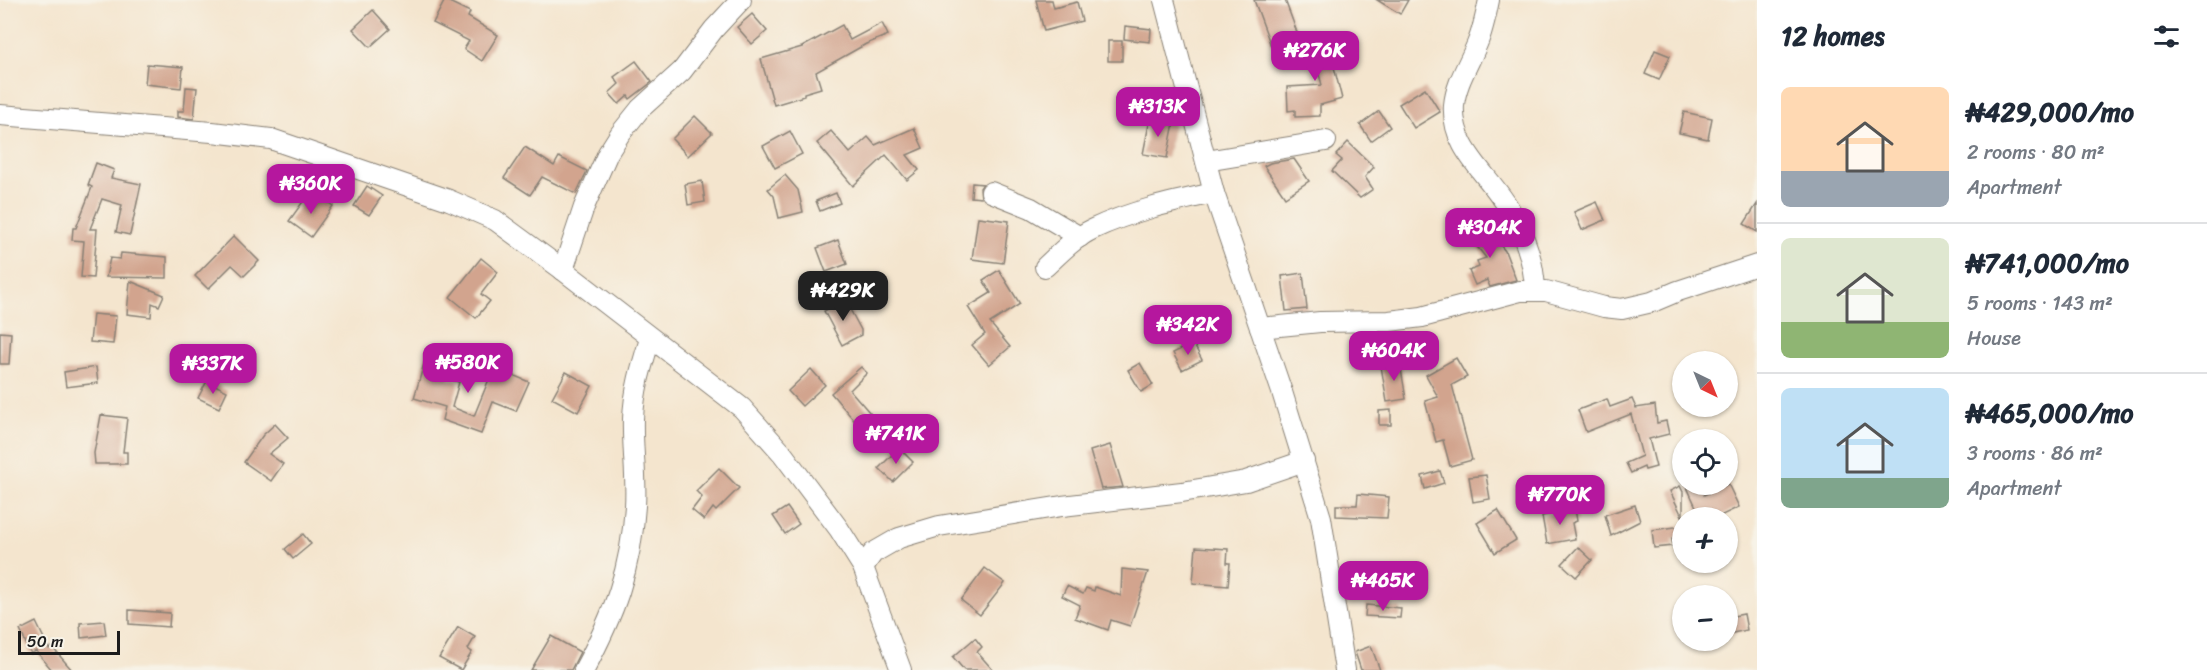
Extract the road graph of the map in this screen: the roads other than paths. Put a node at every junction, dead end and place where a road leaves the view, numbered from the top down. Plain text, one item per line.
1 (741, 0) edge
2 (1489, 0) edge
3 (1166, 2) edge
4 (0, 115) edge
5 (1326, 141) dead end
6 (1206, 161) junction
7 (991, 192) dead end
8 (1214, 193) junction
9 (1080, 237) junction
10 (1757, 265) edge
11 (1045, 267) dead end
12 (563, 270) junction
13 (1535, 290) junction
14 (1260, 328) junction
15 (650, 339) junction
16 (1304, 461) junction
17 (863, 567) junction
18 (584, 670) edge
19 (901, 670) edge
20 (1345, 670) edge

1 - 12 street
2 - 13 street
3 - 6 street
4 - 12 street
5 - 6 street
6 - 8 street
7 - 9 street
8 - 9 street
8 - 14 street
9 - 11 street
10 - 13 street
12 - 15 street
13 - 14 street
14 - 16 street
15 - 17 street
15 - 18 street
16 - 17 street
16 - 20 street
17 - 19 street

